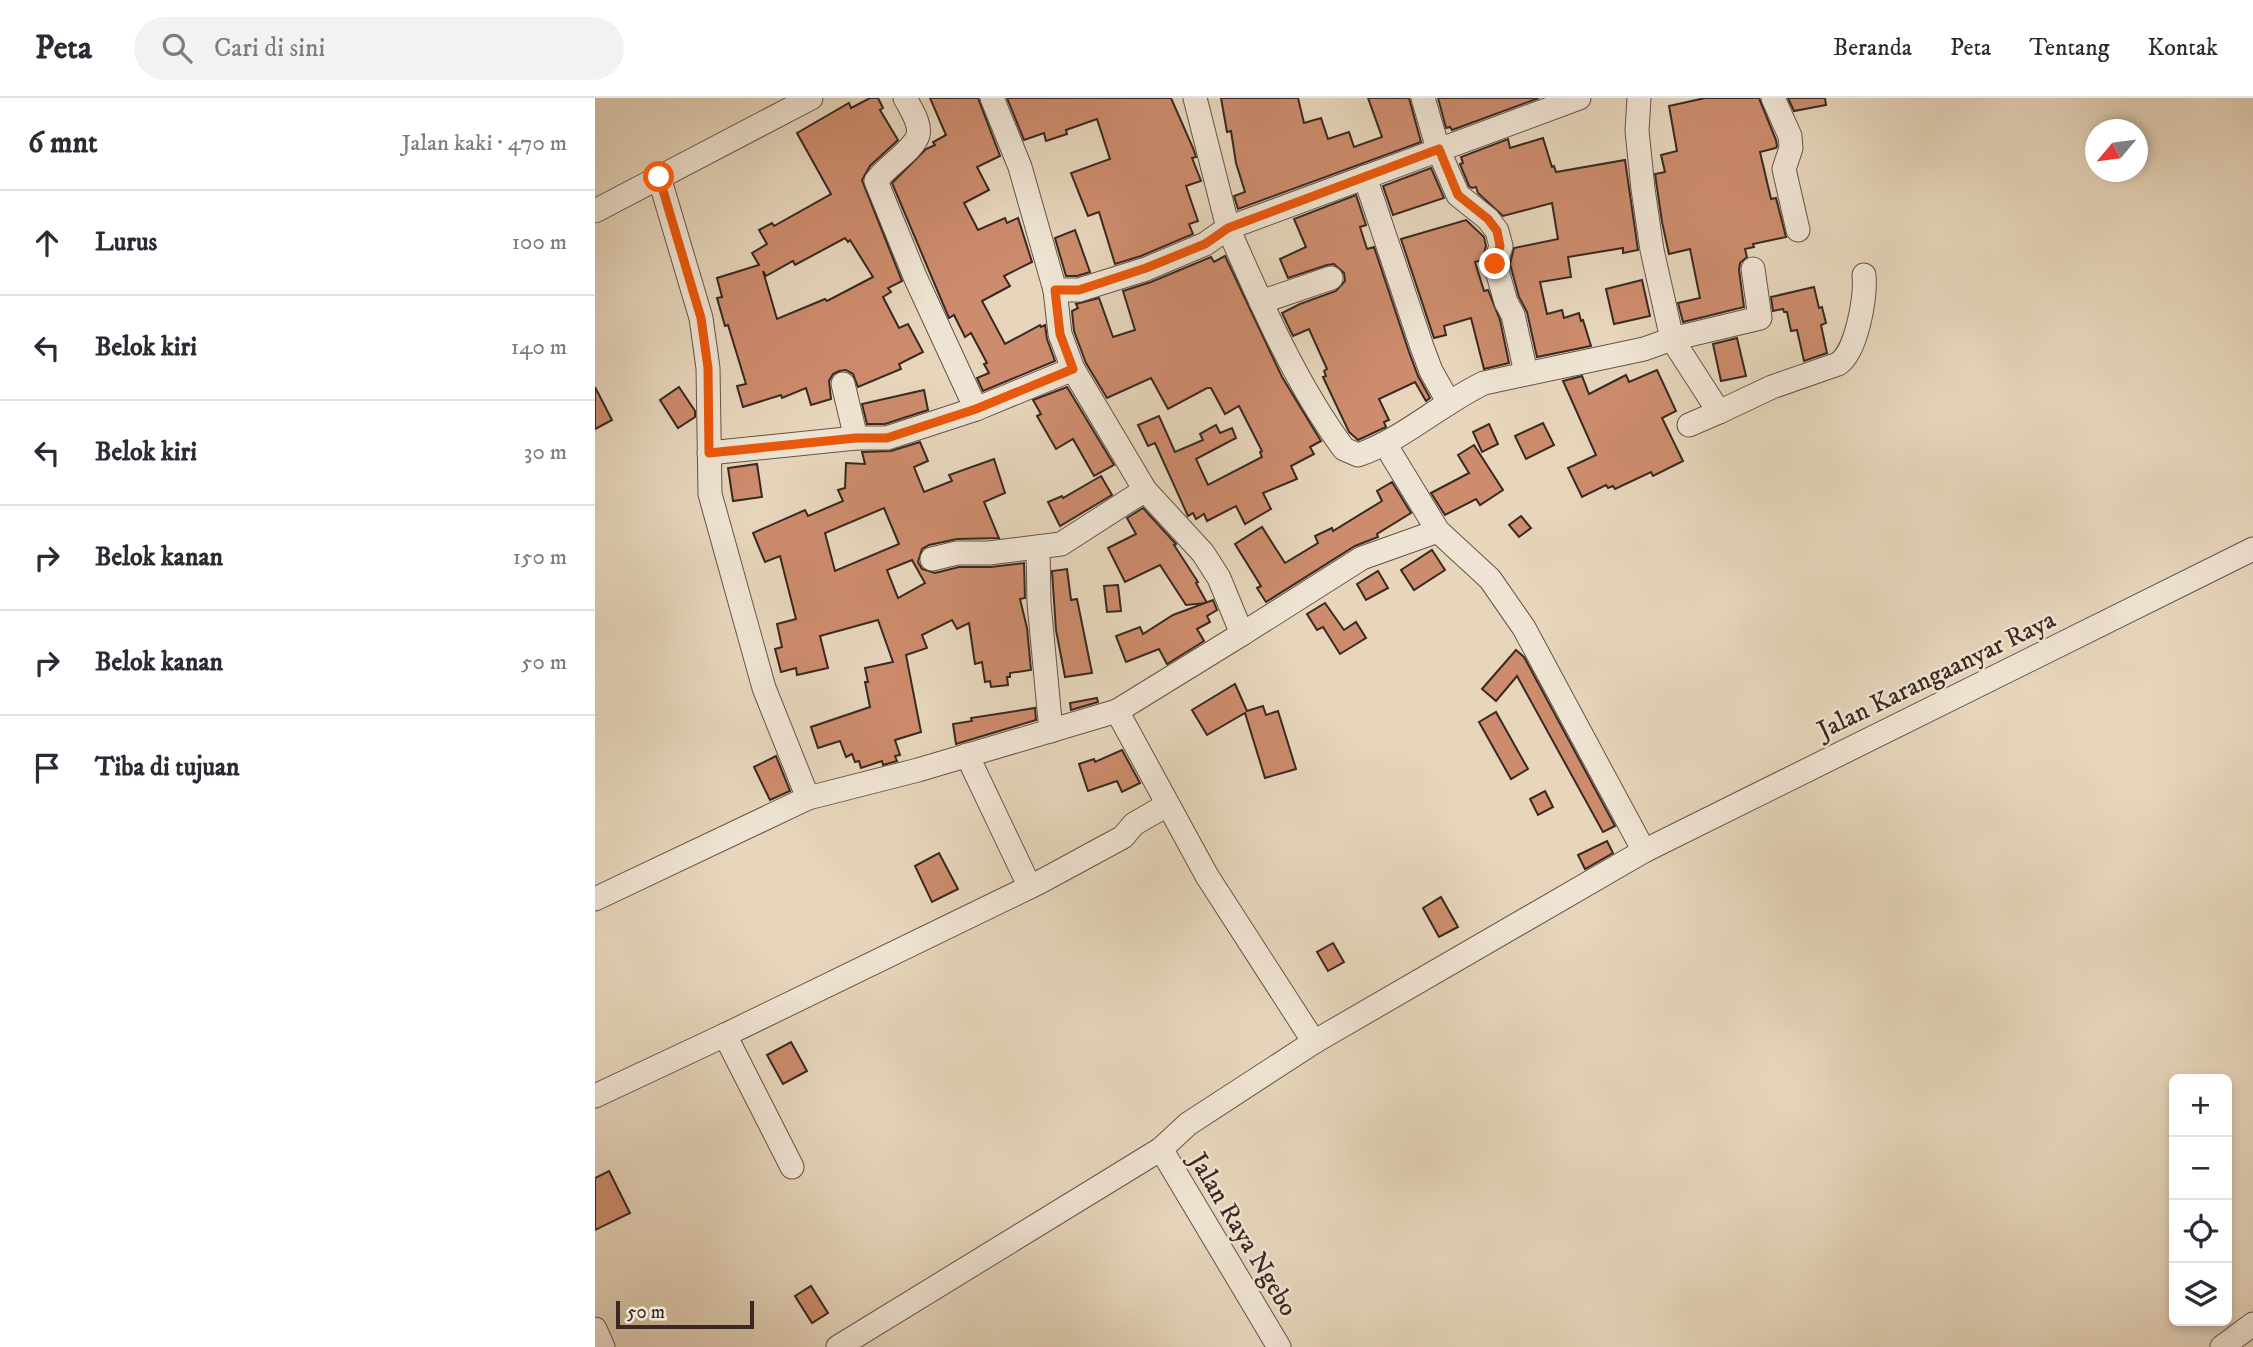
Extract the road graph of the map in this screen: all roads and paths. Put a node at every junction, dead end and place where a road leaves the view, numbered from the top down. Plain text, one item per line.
1 (811, 98) edge
2 (905, 98) edge
3 (992, 98) edge
4 (1423, 98) edge
5 (1579, 98) edge
6 (1639, 98) edge
7 (1773, 98) edge
8 (1201, 100) edge
9 (1439, 149) junction
10 (659, 177) junction
11 (1365, 177) junction
12 (595, 211) edge
13 (1228, 228) junction
14 (1798, 230) dead end
15 (1753, 269) dead end
16 (1864, 275) dead end
17 (1331, 278) dead end
18 (1055, 290) junction
19 (1261, 302) junction
20 (1672, 339) junction
21 (1073, 369) junction
22 (1526, 373) junction
23 (843, 384) dead end
24 (1449, 403) junction
25 (976, 409) junction
26 (1719, 412) junction
27 (1689, 425) dead end
28 (856, 438) junction
29 (1385, 444) junction
30 (709, 453) junction
31 (1145, 490) junction
32 (1438, 531) junction
33 (1038, 547) junction
34 (2253, 549) edge
35 (932, 559) dead end
36 (1242, 634) junction
37 (1117, 711) junction
38 (1051, 731) junction
39 (967, 755) junction
40 (808, 798) junction
41 (1167, 805) junction
42 (1644, 851) junction
43 (1025, 877) dead end
44 (595, 899) edge
45 (725, 1035) junction
46 (1314, 1042) junction
47 (595, 1096) edge
48 (1161, 1149) junction
49 (792, 1167) dead end
50 (2253, 1324) edge
51 (595, 1329) edge
52 (603, 1347) edge
53 (838, 1347) edge
54 (1279, 1347) edge
55 (2222, 1347) edge

1 - 10 street
2 - 25 street
3 - 18 street
4 - 9 street
5 - 9 street
6 - 20 street
7 - 14 street
8 - 13 street
9 - 11 street
9 - 22 street
10 - 12 street
10 - 30 street
11 - 13 street
11 - 24 street
13 - 18 street
13 - 19 street
15 - 20 street
16 - 26 street
17 - 19 street
18 - 21 street
19 - 29 street
20 - 22 street
20 - 26 street
21 - 25 street
21 - 31 street
22 - 24 street
23 - 28 street
24 - 29 street
25 - 28 street
26 - 27 street
28 - 30 street
29 - 32 street
30 - 40 street
31 - 33 street
31 - 36 street
32 - 36 street
32 - 42 street
33 - 35 street
33 - 38 street
34 - 42 street, Jalan Karangaanyar Raya
36 - 37 street
37 - 38 street
37 - 41 street
38 - 39 street
39 - 40 street
39 - 43 street
40 - 44 street
41 - 45 street
41 - 46 street
42 - 46 street, Jalan Karangaanyar Raya
45 - 47 street
45 - 49 street
46 - 48 street, Jalan Karangaanyar Raya
48 - 53 street, Jalan Karangaanyar Raya
48 - 54 street, Jalan Raya Ngebo
50 - 55 street
51 - 52 street

